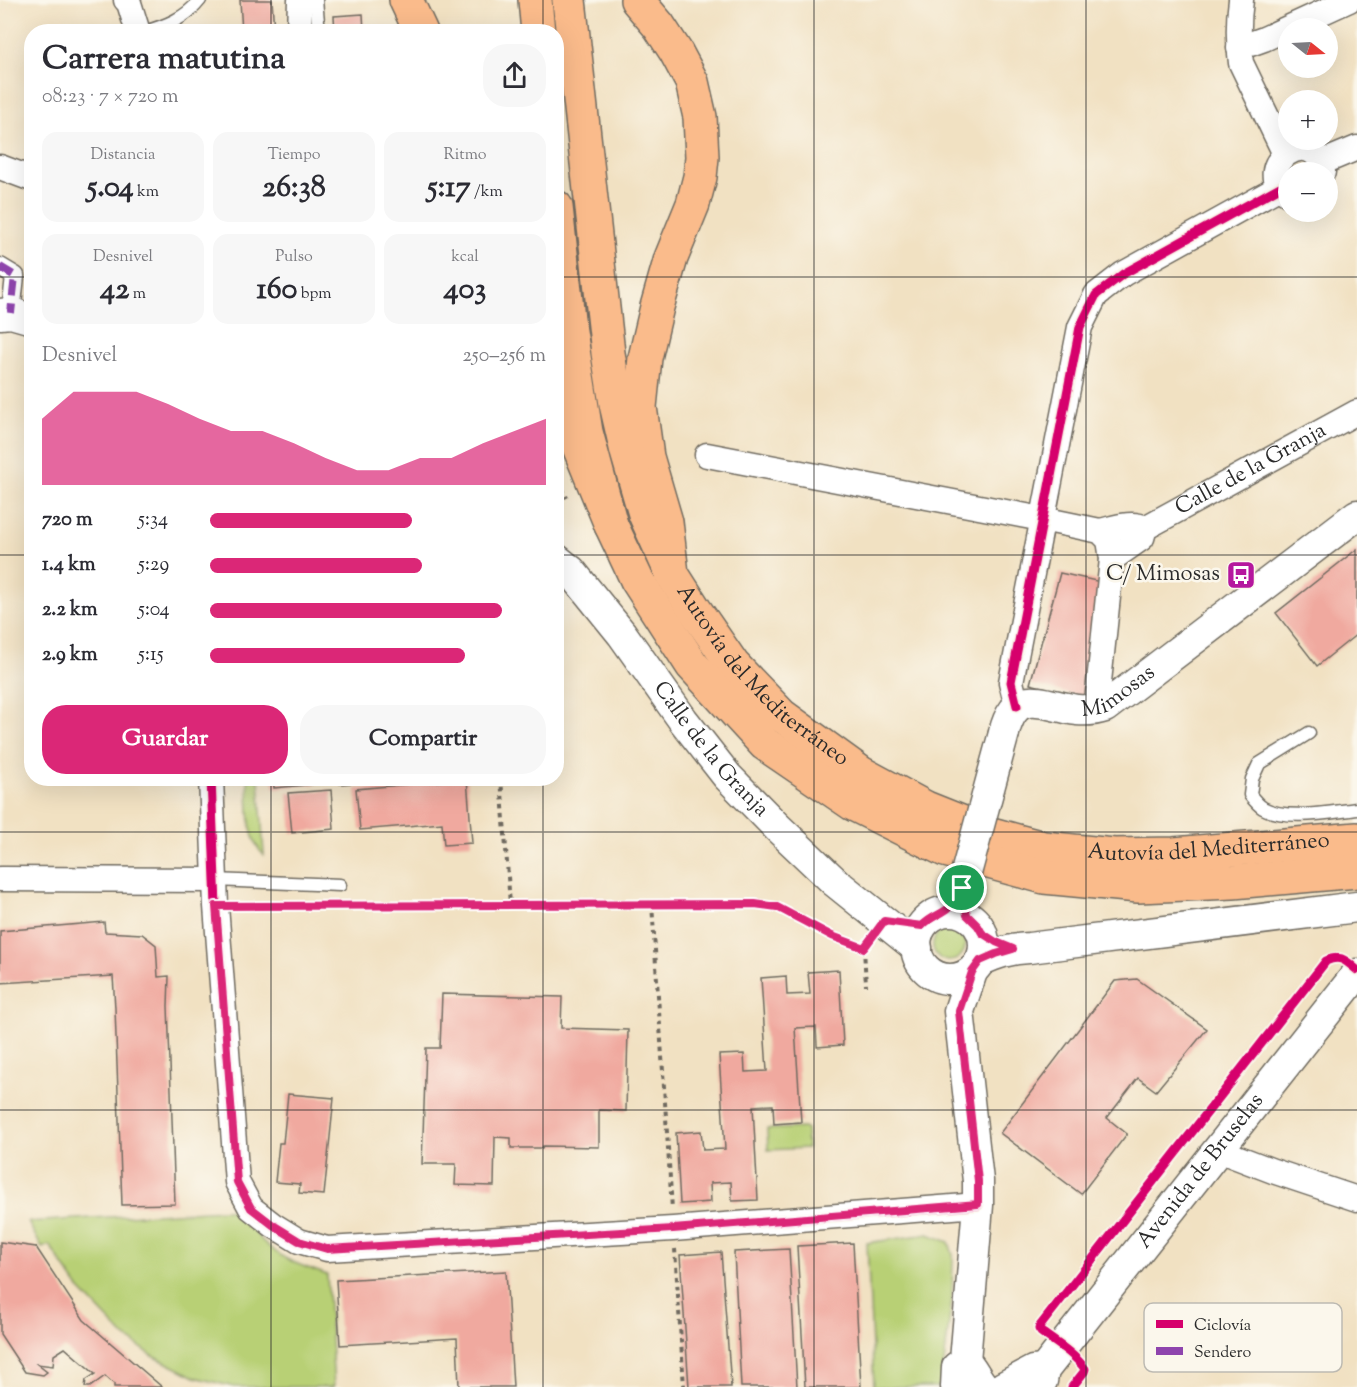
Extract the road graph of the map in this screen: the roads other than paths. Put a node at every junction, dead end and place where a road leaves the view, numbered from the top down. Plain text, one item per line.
1 (126, 0) edge
2 (200, 0) edge
3 (300, 0) edge
4 (316, 0) edge
5 (406, 0) edge
6 (535, 0) edge
7 (569, 0) edge
8 (637, 0) edge
9 (1241, 0) edge
10 (1349, 0) edge
11 (136, 24) edge
12 (168, 24) edge
13 (300, 24) edge
14 (318, 24) edge
15 (417, 24) edge
16 (537, 24) edge
17 (1239, 48) junction
18 (1357, 148) edge
19 (1285, 154) junction
20 (1279, 162) edge
21 (1318, 162) edge
22 (1332, 162) edge
23 (1278, 165) edge
24 (0, 167) edge
25 (24, 176) edge
26 (1278, 179) edge
27 (1278, 193) edge
28 (0, 267) edge
29 (564, 282) edge
30 (14, 315) edge
31 (564, 411) edge
32 (1357, 412) edge
33 (707, 455) dead end
34 (1357, 515) edge
35 (1042, 519) junction
36 (611, 525) junction
37 (1107, 543) junction
38 (564, 565) edge
39 (672, 574) junction
40 (1017, 706) junction
41 (1096, 710) junction
42 (1309, 733) dead end
43 (211, 786) edge
44 (1357, 809) edge
45 (1357, 838) edge
46 (1357, 871) edge
47 (0, 879) edge
48 (215, 880) junction
49 (340, 885) dead end
50 (1357, 907) edge
51 (956, 932) junction
52 (1355, 982) edge
53 (959, 1011) junction
54 (1218, 1150) junction
55 (1357, 1199) edge
56 (978, 1204) junction
57 (961, 1374) edge
58 (1040, 1379) edge
59 (984, 1387) edge
60 (1003, 1387) edge

1 - 11 street
2 - 12 lane
3 - 13 street
4 - 14 lane
5 - 15 highway
6 - 16 highway
7 - 39 highway, Autovía del Mediterráneo
8 - 39 highway
9 - 17 street
10 - 17 street
17 - 19 street
18 - 22 street
19 - 20 street
19 - 21 street
23 - 26 street
24 - 25 street
27 - 35 street
28 - 30 street
29 - 36 highway, Autovía del Mediterráneo
31 - 36 highway
32 - 37 street, Calle de la Granja
33 - 35 street, Calle de la Granja
34 - 41 street, Mimosas
35 - 37 street, Calle de la Granja
35 - 40 street
36 - 46 highway, Autovía del Mediterráneo
37 - 41 street
38 - 51 street, Calle de la Granja
39 - 45 highway, Autovía del Mediterráneo
40 - 41 street, Mimosas
40 - 51 street, bridge
42 - 44 lane
43 - 48 street
47 - 48 street
48 - 49 lane
48 - 56 street
50 - 51 street
51 - 53 street
51 - 53 street
52 - 54 street, Avenida de Bruselas
53 - 56 street
54 - 55 street
54 - 58 street, Avenida de Bruselas
56 - 57 street
57 - 59 street
58 - 60 street, Avenida de Bruselas

